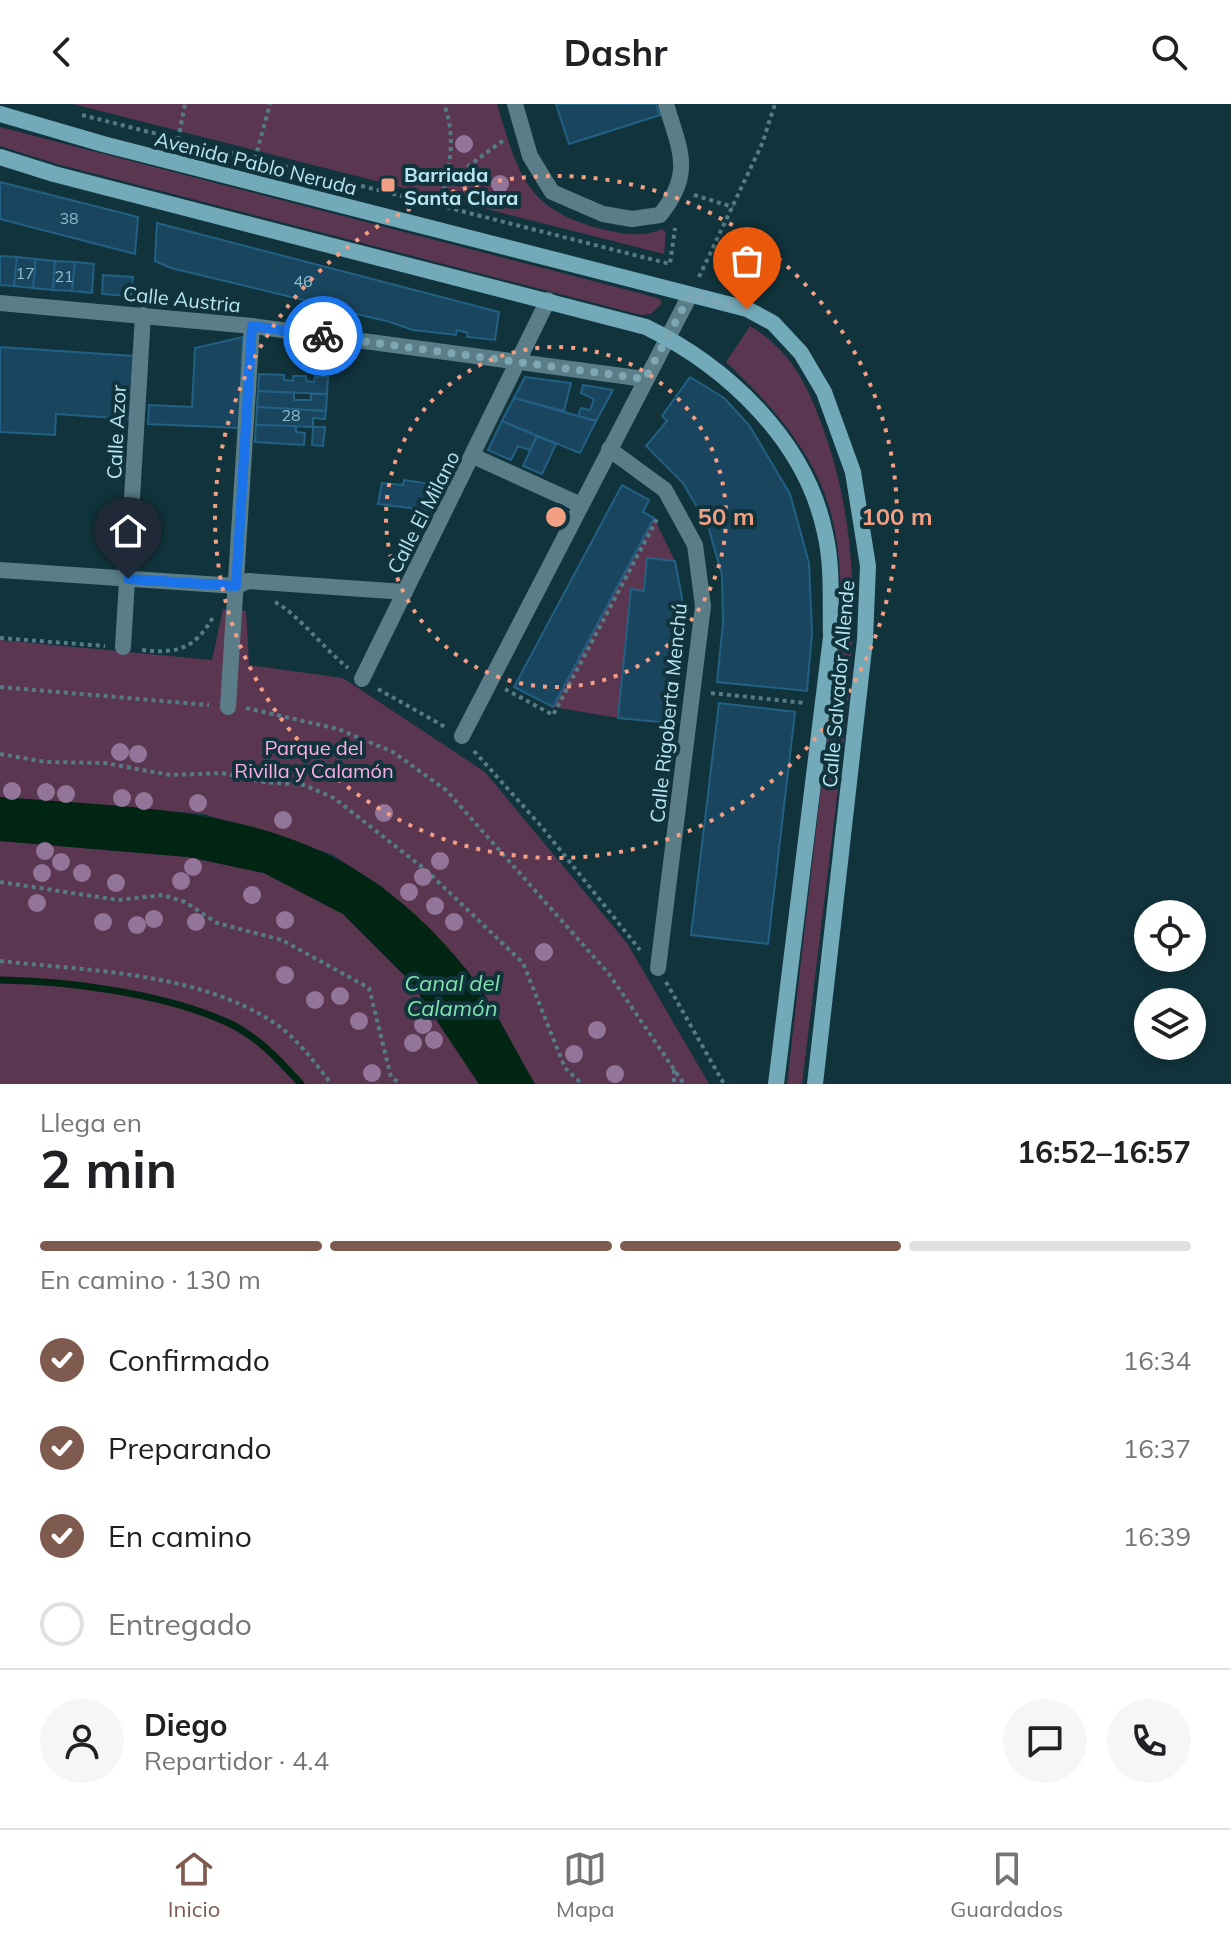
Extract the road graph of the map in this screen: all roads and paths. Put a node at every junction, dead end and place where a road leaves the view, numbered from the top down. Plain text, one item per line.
1 (185, 104) edge
2 (270, 104) edge
3 (444, 104) edge
4 (515, 104) edge
5 (666, 104) edge
6 (775, 104) edge
7 (71, 113) dead end
8 (0, 114) edge
9 (522, 127) junction
10 (178, 140) junction
11 (0, 157) edge
12 (255, 159) junction
13 (446, 183) junction
14 (679, 191) junction
15 (440, 206) junction
16 (733, 207) junction
17 (660, 215) junction
18 (690, 295) junction
19 (548, 300) junction
20 (0, 303) edge
21 (143, 315) junction
22 (252, 326) junction
23 (667, 337) junction
24 (520, 362) junction
25 (645, 379) junction
26 (609, 449) junction
27 (473, 456) junction
28 (669, 497) junction
29 (581, 505) junction
30 (0, 570) edge
31 (128, 579) junction
32 (236, 586) junction
33 (405, 592) junction
34 (123, 647) dead end
35 (362, 679) junction
36 (491, 681) junction
37 (0, 687) edge
38 (693, 691) junction
39 (823, 705) junction
40 (228, 707) junction
41 (462, 736) junction
42 (0, 754) edge
43 (0, 882) edge
44 (0, 961) edge
45 (658, 968) junction
46 (674, 1068) junction
47 (777, 1076) edge
48 (331, 1084) edge
49 (401, 1084) edge
50 (582, 1084) edge
51 (674, 1084) edge
52 (684, 1084) edge
53 (724, 1084) edge
54 (815, 1084) edge

1 - 10 path
2 - 12 path
3 - 13 path
4 - 9 street
5 - 14 street
6 - 16 path
7 - 10 path
8 - 18 main road, Avenida Pablo Neruda
9 - 13 path
9 - 17 street
10 - 12 path
11 - 19 main road
12 - 15 path
13 - 15 path
14 - 16 path
14 - 17 street
15 - 17 path
16 - 18 path
18 - 23 street
18 - 54 main road, Calle Salvador Allende
19 - 23 main road
19 - 24 street, Calle El Milano
20 - 21 street, Calle Austria
21 - 22 street, Calle Austria
21 - 31 street, Calle Azor
22 - 24 street, Calle Austria
22 - 32 street
23 - 25 street
23 - 39 main road, Calle Salvador Allende
24 - 25 street, Calle Austria
24 - 27 street, Calle El Milano
25 - 26 street
26 - 28 street, Calle Rigoberta Menchú
26 - 29 street
27 - 29 street
27 - 33 street, Calle El Milano
28 - 36 path
28 - 38 street, Calle Rigoberta Menchú
29 - 36 street
30 - 31 street
31 - 32 street
31 - 34 street, Calle Azor
32 - 33 street
32 - 35 path
32 - 40 street
33 - 35 street, Calle El Milano
35 - 41 path
36 - 41 street
37 - 40 path
38 - 39 path
38 - 45 street, Calle Rigoberta Menchú
39 - 47 main road, Calle Salvador Allende
40 - 46 path
41 - 45 path
42 - 50 path
43 - 49 path
44 - 48 path
45 - 53 path
46 - 51 path
46 - 52 path

